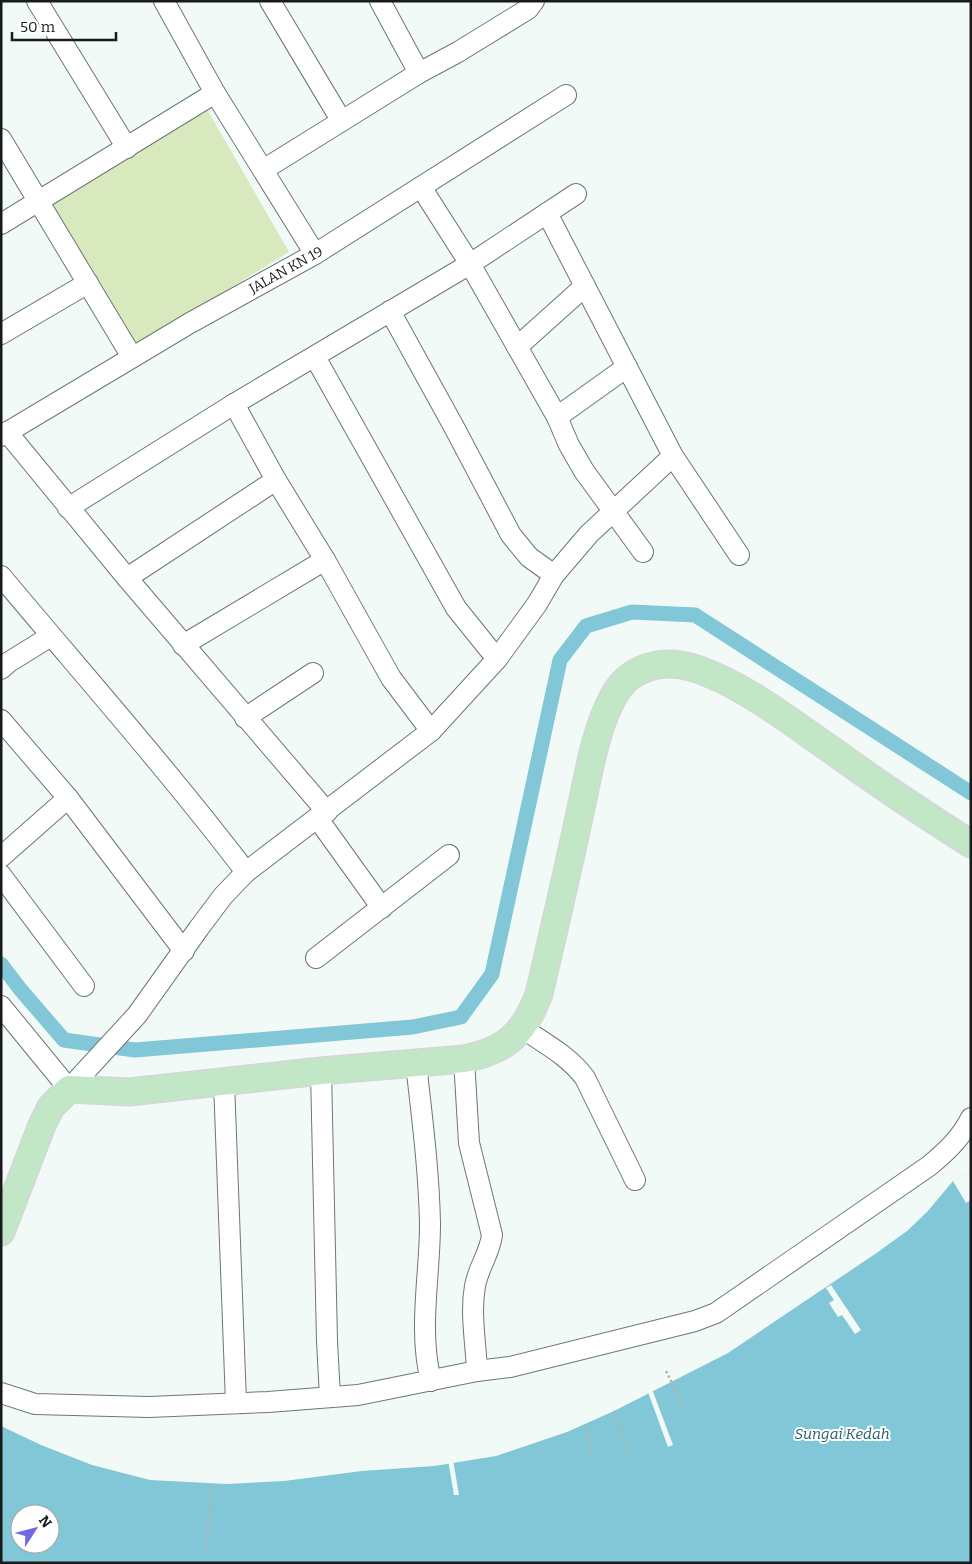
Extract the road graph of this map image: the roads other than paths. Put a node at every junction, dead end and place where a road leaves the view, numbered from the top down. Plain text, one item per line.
1 (37, 1) edge
2 (164, 1) edge
3 (270, 1) edge
4 (380, 1) edge
5 (534, 1) edge
6 (419, 73) junction
7 (215, 93) junction
8 (566, 95) dead end
9 (341, 120) junction
10 (1, 139) edge
11 (127, 148) junction
12 (264, 170) junction
13 (421, 187) junction
14 (576, 194) dead end
15 (38, 201) junction
16 (547, 213) junction
17 (1, 224) edge
18 (315, 254) junction
19 (470, 264) junction
20 (88, 283) junction
21 (585, 286) junction
22 (390, 311) junction
23 (1, 334) edge
24 (517, 347) junction
25 (132, 357) junction
26 (315, 357) junction
27 (627, 367) junction
28 (234, 404) junction
29 (557, 417) junction
30 (4, 434) edge
31 (673, 456) junction
32 (276, 480) junction
33 (68, 508) junction
34 (613, 512) junction
35 (643, 552) dead end
36 (739, 556) dead end
37 (325, 560) junction
38 (554, 574) junction
39 (1, 576) edge
40 (127, 578) junction
41 (51, 636) junction
42 (183, 645) junction
43 (497, 659) junction
44 (1, 669) edge
45 (313, 674) dead end
46 (245, 718) junction
47 (1, 720) edge
48 (431, 731) junction
49 (68, 798) junction
50 (322, 815) junction
51 (971, 844) edge
52 (449, 855) dead end
53 (1, 857) edge
54 (246, 872) junction
55 (1, 876) edge
56 (382, 908) junction
57 (184, 950) junction
58 (316, 958) dead end
59 (84, 986) dead end
60 (1, 1006) edge
61 (522, 1028) junction
62 (464, 1059) junction
63 (416, 1064) junction
64 (320, 1071) junction
65 (75, 1082) junction
66 (224, 1082) junction
67 (971, 1118) edge
68 (635, 1180) dead end
69 (1, 1232) edge
70 (477, 1371) junction
71 (430, 1381) junction
72 (1, 1393) edge
73 (330, 1397) junction
74 (236, 1402) junction

1 - 11 street
2 - 7 street
3 - 9 street
4 - 6 street
5 - 6 street
6 - 9 street
7 - 11 street
7 - 12 street
8 - 13 street, JALAN KN 19
9 - 12 street
10 - 15 street
11 - 15 street
12 - 18 street
13 - 18 street, JALAN KN 19
13 - 19 street
14 - 16 street
15 - 17 street
15 - 20 street
16 - 19 street
16 - 21 street
18 - 25 street, JALAN KN 19
19 - 22 street
19 - 24 street
20 - 23 street
20 - 25 street
21 - 24 street
21 - 27 street
22 - 26 street
22 - 38 street
24 - 29 street
25 - 30 street, JALAN KN 19
26 - 28 street
26 - 43 street
27 - 29 street
27 - 31 street
28 - 32 street
28 - 33 street
29 - 34 street
30 - 33 street
31 - 34 street
31 - 36 street
32 - 37 street
32 - 40 street
33 - 40 street
34 - 35 street
34 - 38 street
37 - 42 street
37 - 48 street
38 - 43 street
39 - 41 street
40 - 42 street
41 - 44 street
41 - 54 street
42 - 46 street
43 - 48 street
45 - 46 street
46 - 50 street
47 - 49 street
48 - 50 street
49 - 53 street
49 - 57 street
50 - 54 street
50 - 56 street
51 - 61 main road
52 - 56 street
54 - 57 street
55 - 59 street
56 - 58 street
57 - 65 street
60 - 65 street
61 - 62 main road
61 - 68 street
62 - 63 main road
62 - 70 street
63 - 64 main road
63 - 71 street
64 - 66 main road
64 - 73 street
65 - 66 main road
65 - 69 main road
66 - 74 street
67 - 70 street
70 - 71 street
71 - 73 street
72 - 74 street
73 - 74 street

